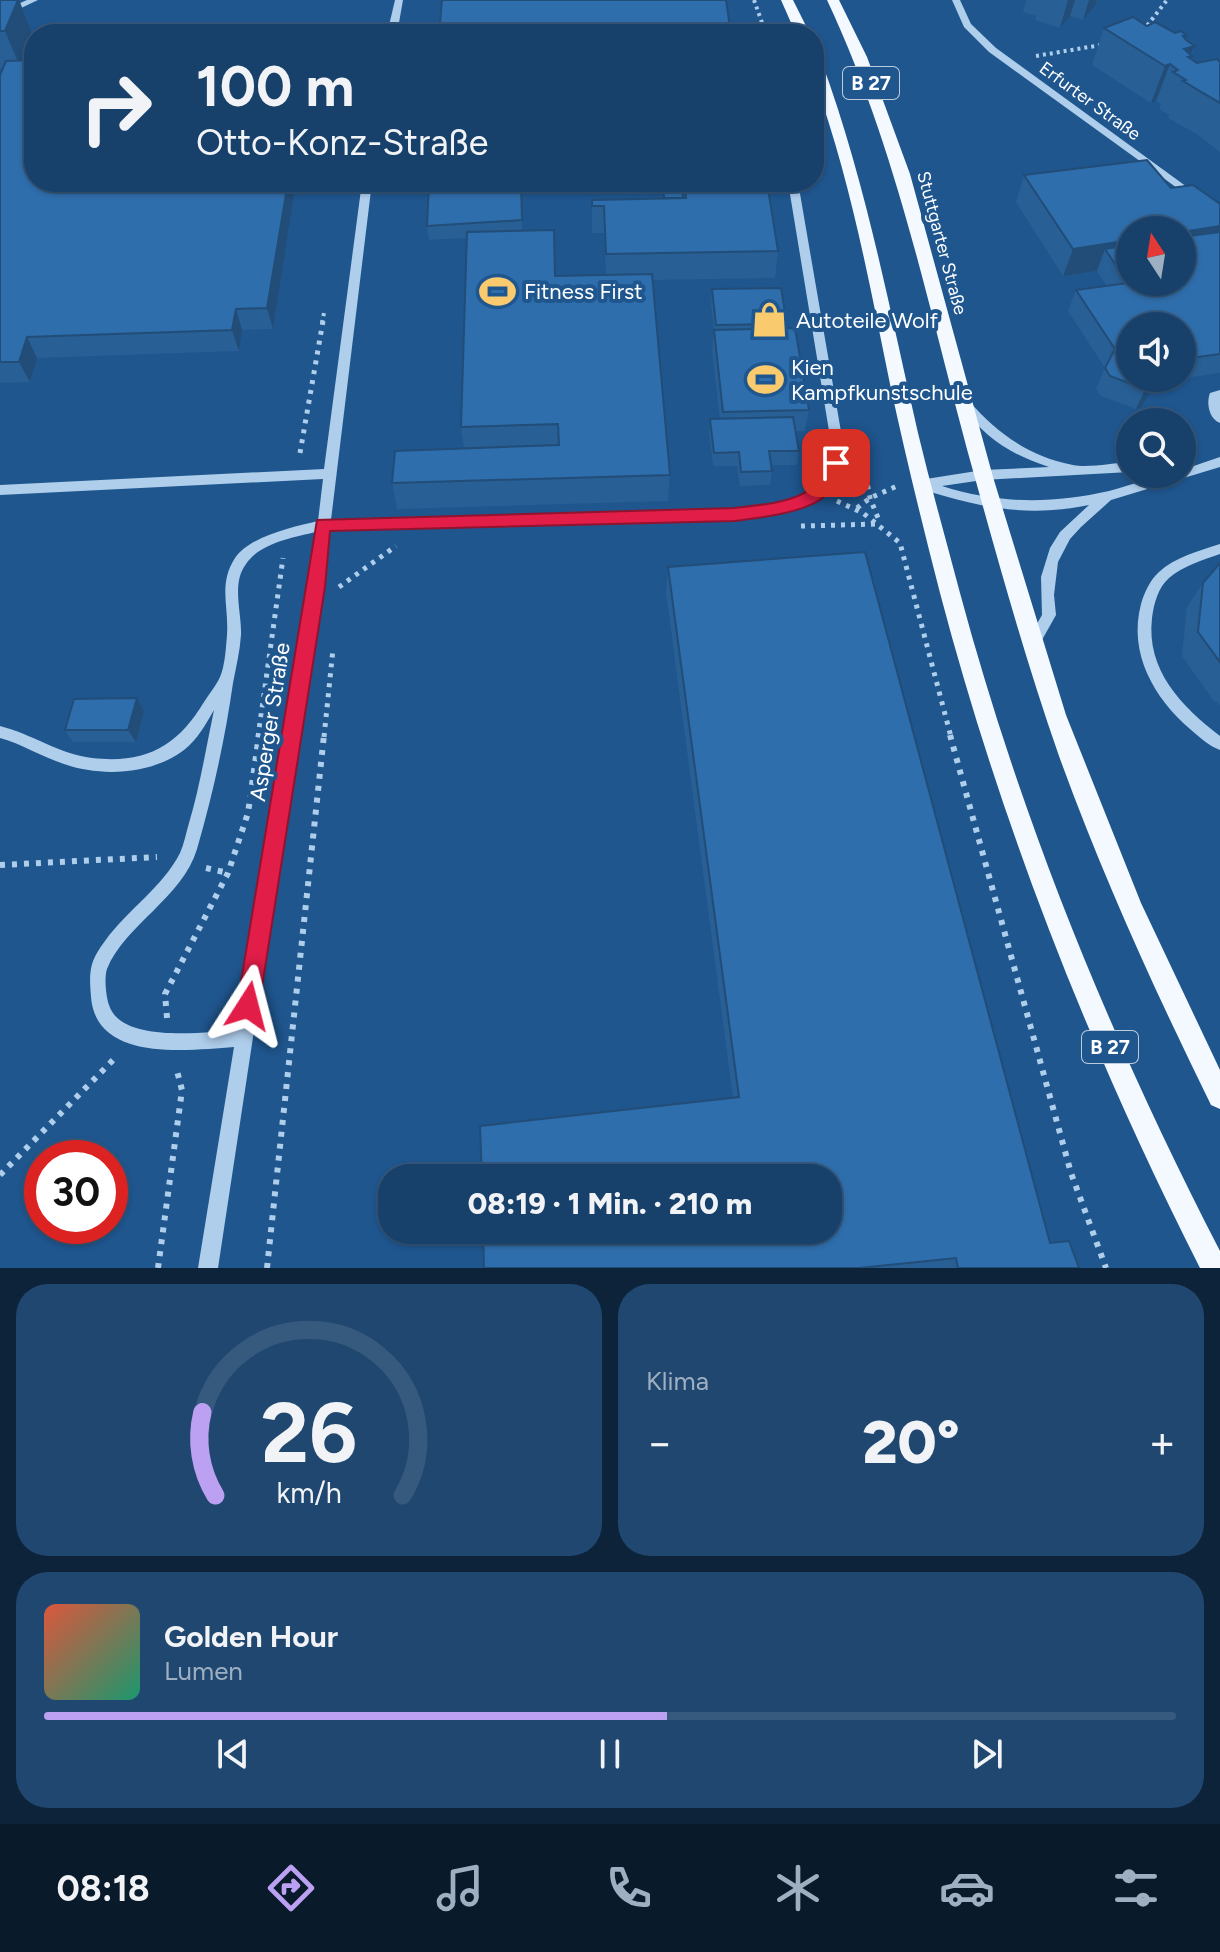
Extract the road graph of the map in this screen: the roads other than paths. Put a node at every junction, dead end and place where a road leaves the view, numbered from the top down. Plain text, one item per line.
1 (34, 0) edge
2 (399, 0) edge
3 (787, 0) edge
4 (833, 0) edge
5 (956, 0) edge
6 (0, 15) edge
7 (394, 24) edge
8 (798, 24) edge
9 (824, 92) edge
10 (366, 192) edge
11 (795, 192) edge
12 (1220, 216) edge
13 (1220, 394) edge
14 (965, 404) junction
15 (1219, 415) edge
16 (1220, 462) edge
17 (1196, 463) edge
18 (1116, 468) edge
19 (1079, 470) junction
20 (329, 474) junction
21 (983, 475) junction
22 (922, 485) junction
23 (0, 490) edge
24 (1105, 499) junction
25 (992, 504) junction
26 (323, 525) junction
27 (1220, 549) edge
28 (1033, 643) junction
29 (226, 678) junction
30 (0, 732) edge
31 (1220, 744) edge
32 (243, 1038) junction
33 (1220, 1096) edge
34 (208, 1268) edge
35 (1214, 1268) edge

1 - 6 street
2 - 7 street
3 - 8 main road
4 - 14 main road, Stuttgarter Straße / B 27
5 - 12 street, Erfurter Straße
9 - 22 main road, B 27
10 - 20 street, Asperger Straße
11 - 26 street
13 - 15 street
14 - 19 street
14 - 21 main road, Stuttgarter Straße / B 27
16 - 17 street
16 - 24 street
18 - 19 street
19 - 21 street
20 - 23 street
20 - 26 street, Asperger Straße
21 - 22 street
21 - 25 main road, Stuttgarter Straße / B 27
22 - 25 street
22 - 35 main road, B 27
24 - 25 street
24 - 28 street
25 - 28 main road, B 27
26 - 29 street
26 - 32 street, Asperger Straße
27 - 31 street
28 - 33 main road, B 27
29 - 30 street
29 - 32 street
32 - 34 street, Asperger Straße

